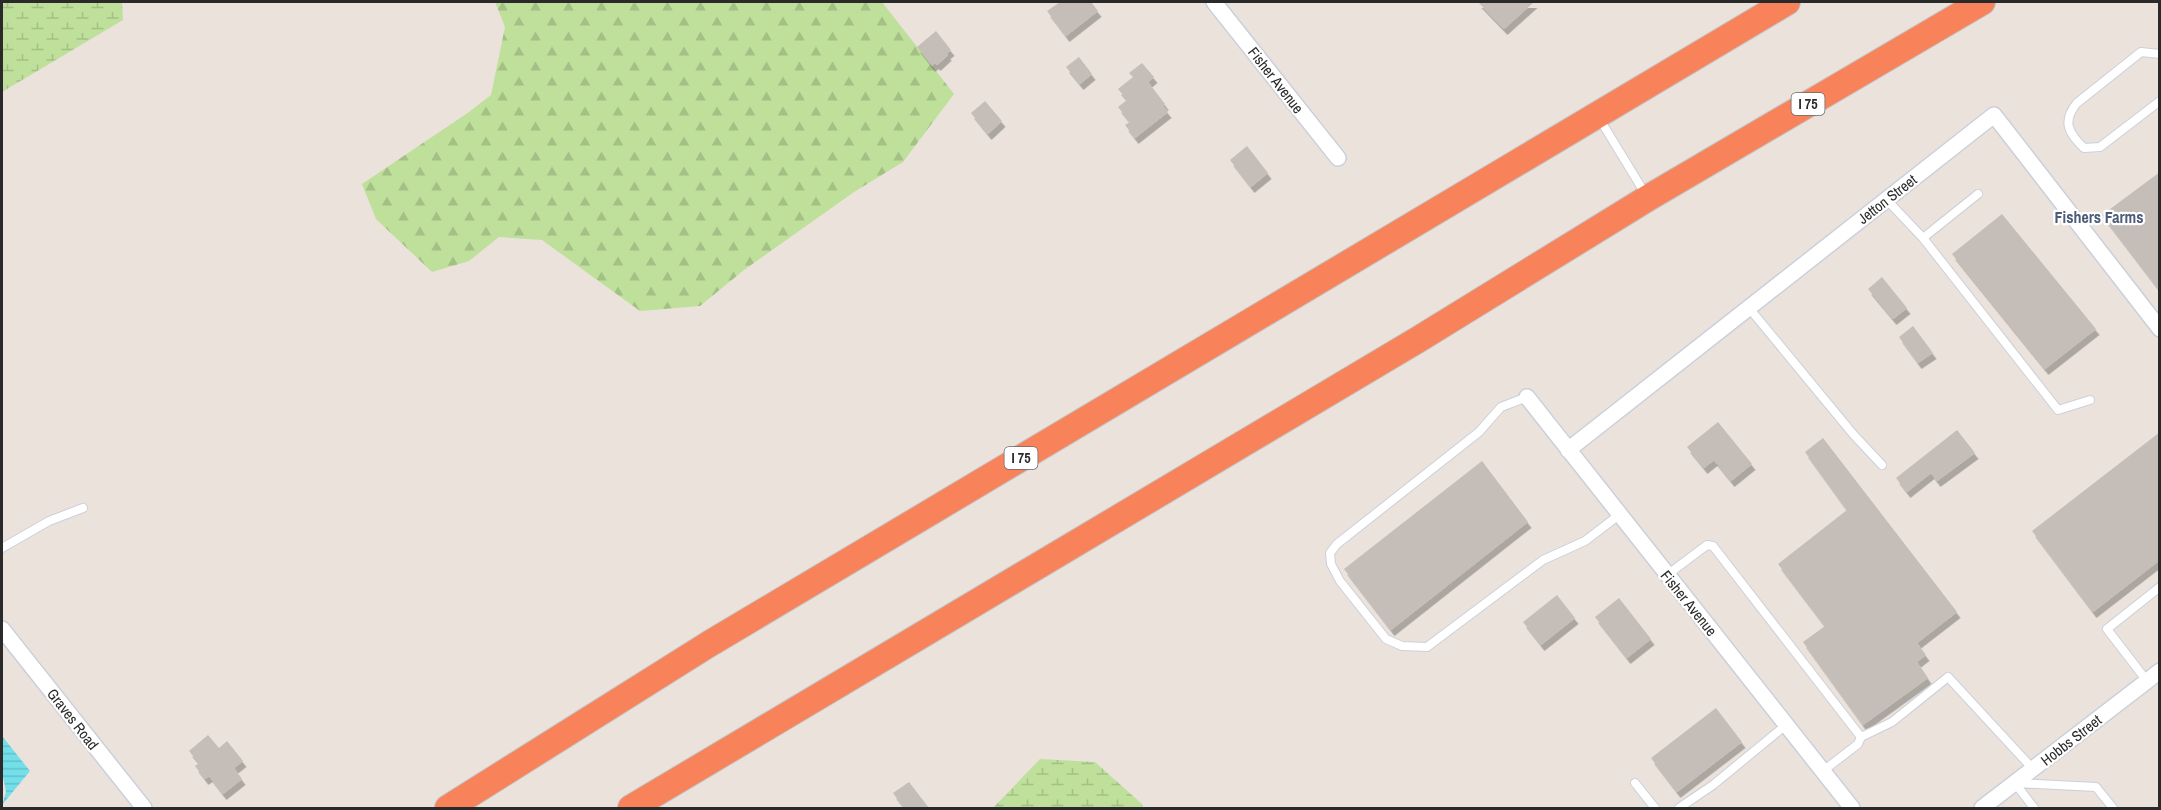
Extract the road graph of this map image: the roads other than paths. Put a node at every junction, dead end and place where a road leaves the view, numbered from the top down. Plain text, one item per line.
1 (1214, 2) edge
2 (1787, 2) edge
3 (1999, 2) edge
4 (1975, 6) edge
5 (2160, 54) edge
6 (2160, 101) edge
7 (1598, 114) junction
8 (1338, 158) dead end
9 (1978, 194) dead end
10 (1648, 198) junction
11 (1886, 199) junction
12 (1923, 238) junction
13 (1749, 308) junction
14 (2160, 329) edge
15 (1527, 397) joint
16 (2090, 400) dead end
17 (1568, 450) junction
18 (1882, 465) dead end
19 (83, 508) dead end
20 (1619, 515) junction
21 (2, 548) edge
22 (1667, 575) junction
23 (2160, 587) edge
24 (2, 629) edge
25 (2160, 671) edge
26 (2147, 681) junction
27 (1786, 725) junction
28 (1861, 736) junction
29 (2033, 769) junction
30 (1822, 771) junction
31 (1635, 783) dead end
32 (2015, 783) junction
33 (144, 808) edge
34 (448, 808) edge
35 (630, 808) edge
36 (1655, 808) edge
37 (1679, 808) edge
38 (1852, 808) edge
39 (1982, 808) edge
40 (2034, 808) edge
41 (2113, 808) edge

1 - 8 street, Fisher Avenue
2 - 7 highway, I 75
3 - 4 highway
4 - 10 highway, I 75
5 - 6 lane
7 - 10 lane
7 - 34 highway, I 75
9 - 12 lane
10 - 35 highway, I 75
11 - 12 lane
11 - 13 street, Jetton Street
11 - 14 street, Jetton Street
12 - 16 lane
13 - 17 street, Jetton Street
13 - 18 lane
15 - 17 street, Fisher Avenue
15 - 20 lane
17 - 20 street, Fisher Avenue
19 - 21 lane
20 - 22 street, Fisher Avenue
22 - 27 street, Fisher Avenue
22 - 28 lane
23 - 26 lane
24 - 33 street, Graves Road
25 - 26 street, Hobbs Street
26 - 29 street, Hobbs Street
27 - 30 street, Fisher Avenue
27 - 37 lane
28 - 29 lane
28 - 30 lane
29 - 32 street, Hobbs Street
30 - 38 street, Fisher Avenue
31 - 36 lane
32 - 39 street, Hobbs Street
32 - 40 lane
32 - 41 lane

